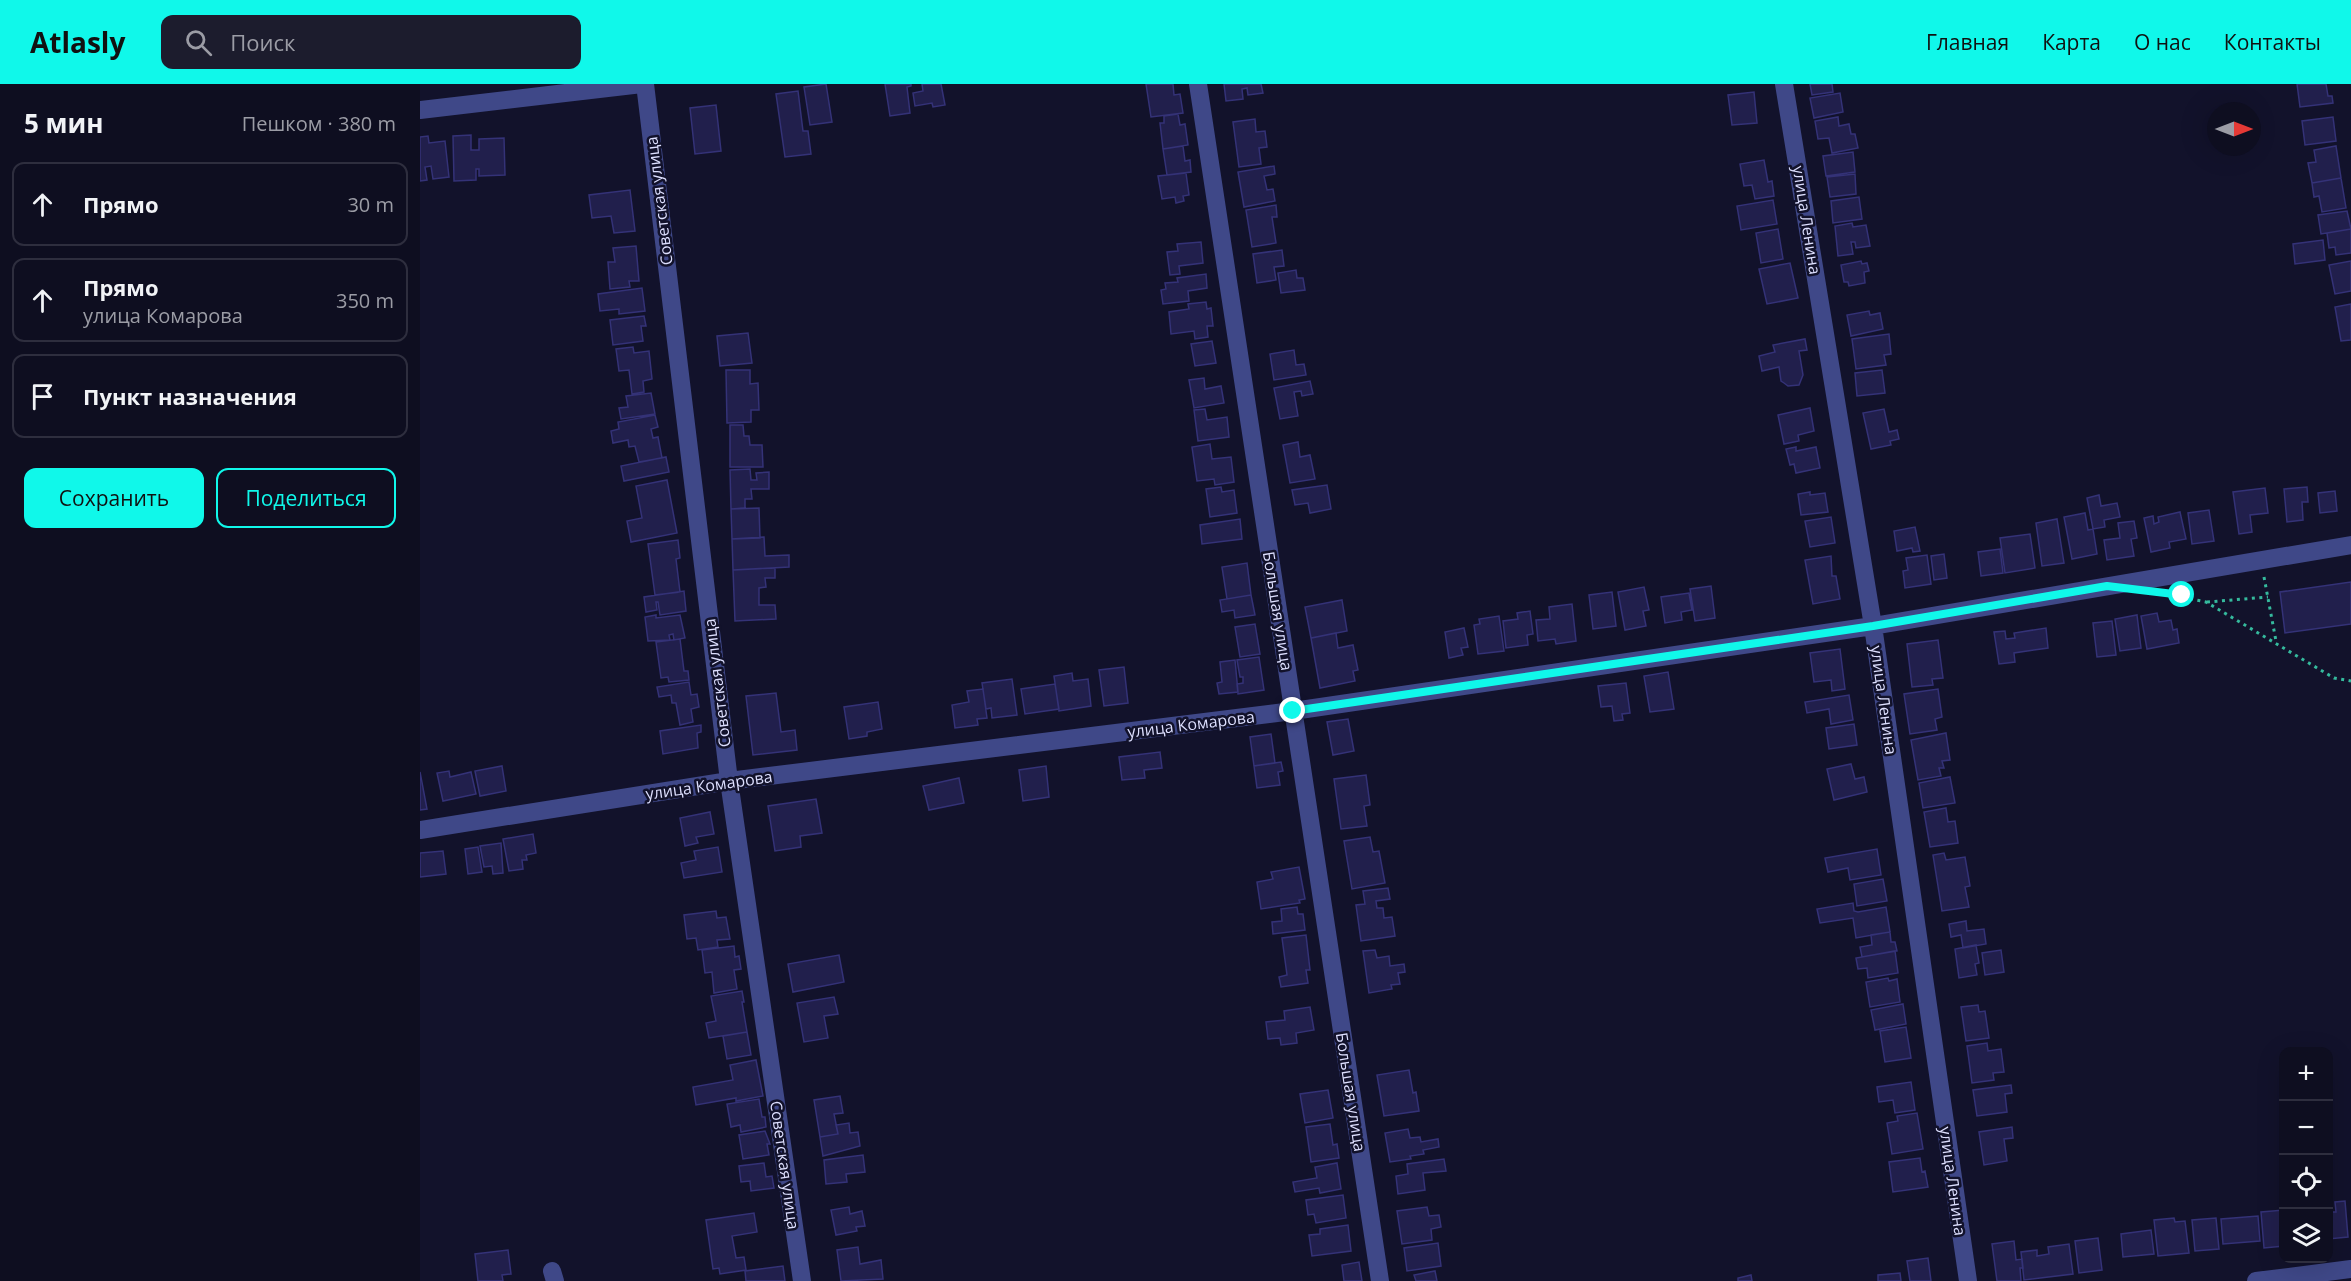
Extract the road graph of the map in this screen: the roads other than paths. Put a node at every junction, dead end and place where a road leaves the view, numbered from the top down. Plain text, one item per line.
1 (643, 84) edge
2 (1198, 84) edge
3 (1785, 84) edge
4 (420, 110) edge
5 (2351, 545) edge
6 (1873, 626) junction
7 (1293, 711) junction
8 (729, 781) junction
9 (420, 830) edge
10 (2351, 1269) edge
11 (802, 1281) edge
12 (1380, 1281) edge
13 (1968, 1281) edge
14 (2256, 1281) edge

1 - 4 street
1 - 8 street, Советская улица
2 - 7 street, Большая улица
3 - 6 street, улица Ленина
5 - 6 street, улица Комарова
6 - 7 street, улица Комарова
6 - 13 street, улица Ленина
7 - 8 street, улица Комарова
7 - 12 street, Большая улица
8 - 9 street, улица Комарова
8 - 11 street, Советская улица
10 - 14 street

